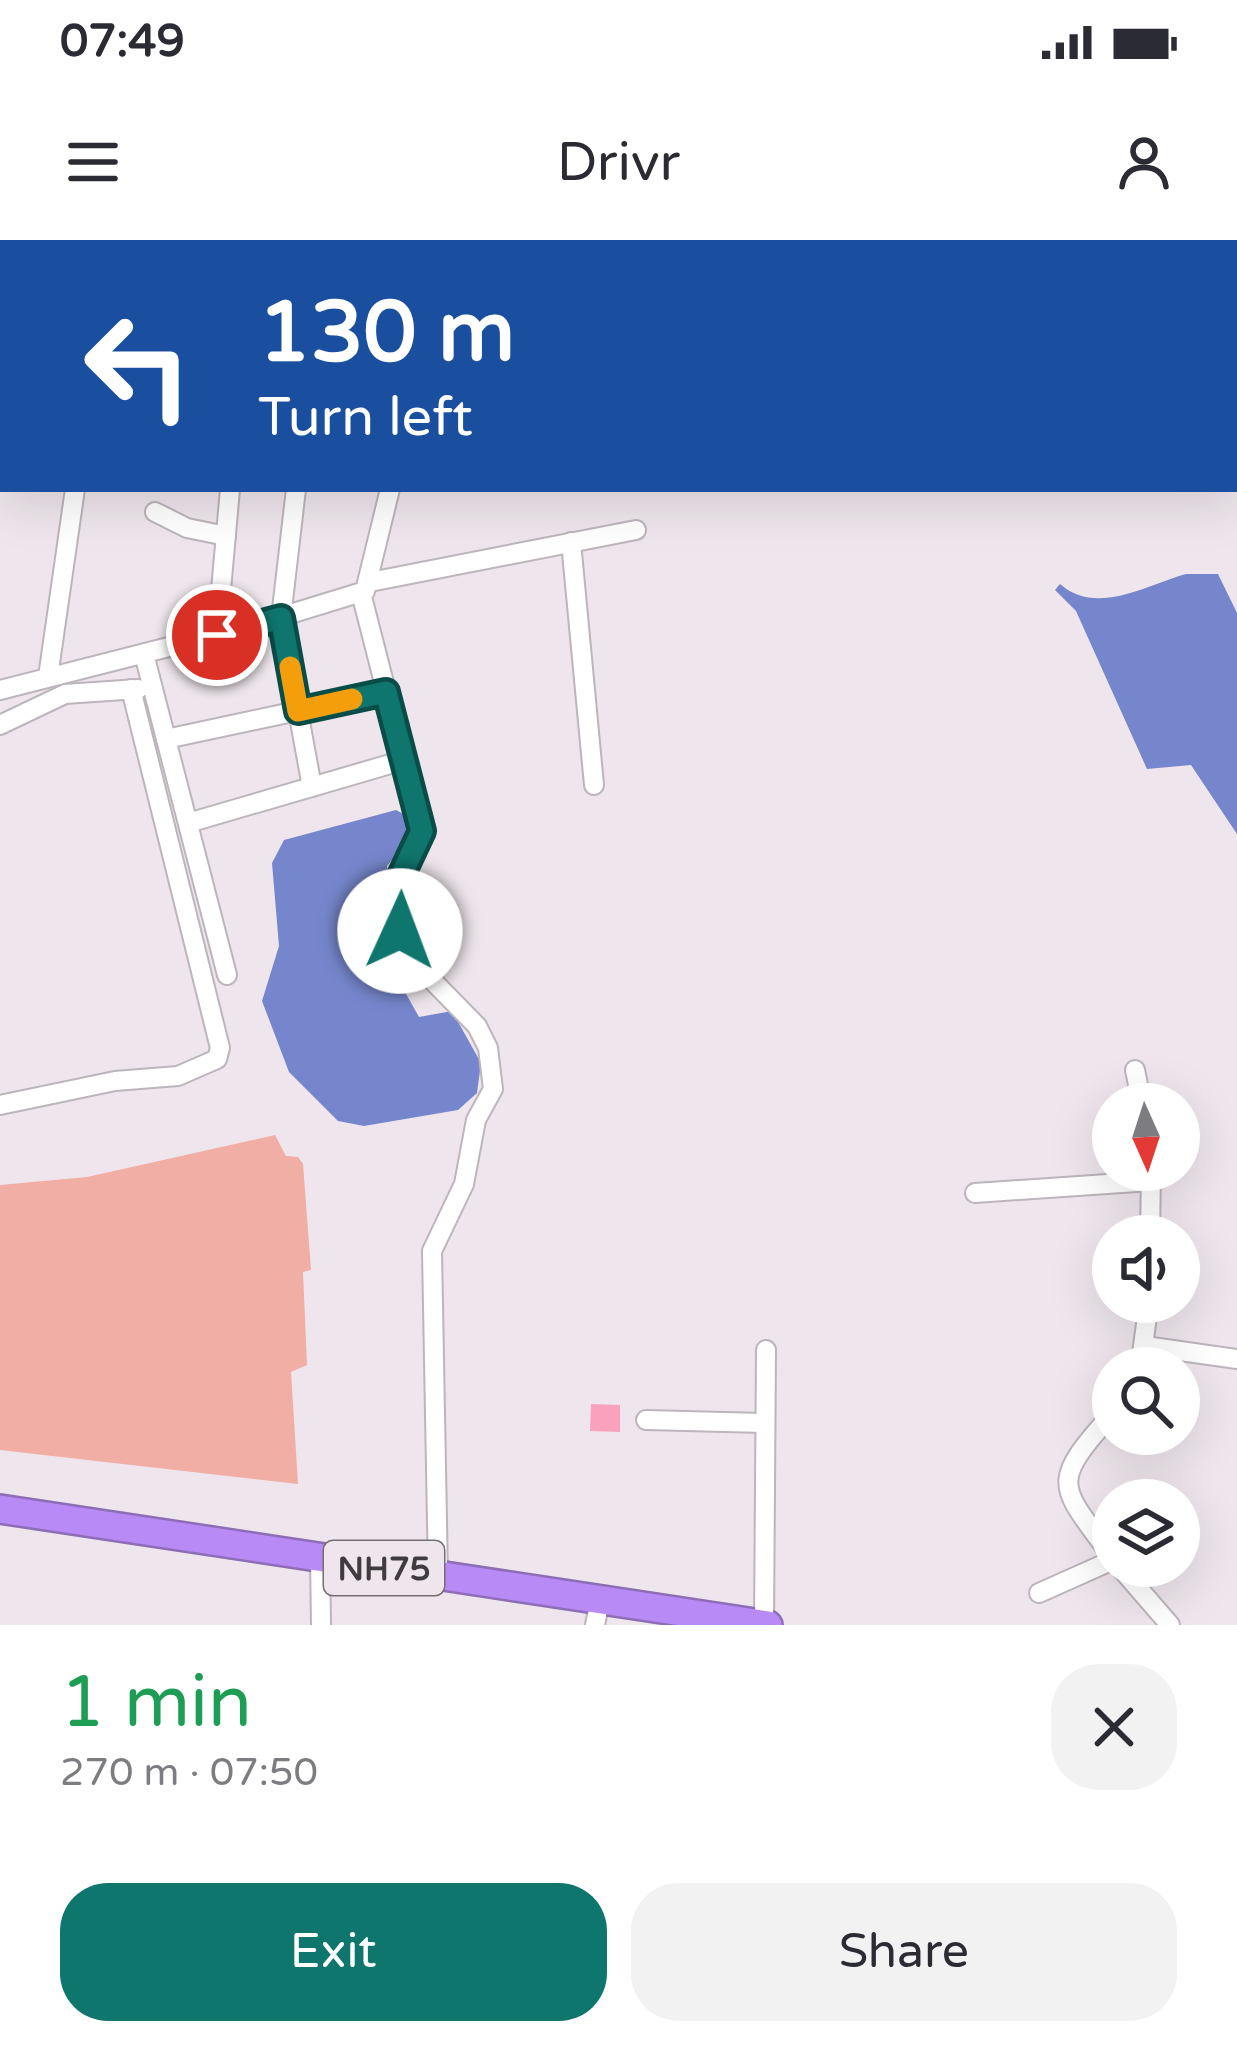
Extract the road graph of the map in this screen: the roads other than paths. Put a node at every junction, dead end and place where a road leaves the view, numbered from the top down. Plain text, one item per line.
1 (75, 492) edge
2 (230, 492) edge
3 (296, 492) edge
4 (389, 492) edge
5 (155, 512) dead end
6 (636, 530) dead end
7 (226, 536) junction
8 (571, 542) junction
9 (365, 587) junction
10 (281, 618) junction
11 (217, 635) junction
12 (144, 654) junction
13 (48, 677) junction
14 (153, 688) junction
15 (0, 689) edge
16 (131, 689) junction
17 (386, 692) junction
18 (298, 711) junction
19 (0, 725) edge
20 (166, 739) junction
21 (404, 760) junction
22 (594, 785) dead end
23 (312, 787) junction
24 (188, 823) junction
25 (226, 975) dead end
26 (1135, 1070) dead end
27 (1138, 1083) edge
28 (0, 1105) edge
29 (1092, 1182) edge
30 (975, 1193) dead end
31 (1147, 1323) edge
32 (1145, 1346) joint
33 (766, 1351) dead end
34 (1237, 1359) edge
35 (646, 1420) dead end
36 (765, 1423) junction
37 (1092, 1437) edge
38 (0, 1509) edge
39 (1092, 1529) edge
40 (320, 1558) junction
41 (1092, 1571) edge
42 (438, 1576) junction
43 (1134, 1587) edge
44 (1039, 1593) dead end
45 (598, 1613) edge
46 (669, 1618) edge
47 (321, 1625) edge
48 (766, 1625) edge
49 (1170, 1625) edge

1 - 13 street
2 - 7 street
3 - 10 street
4 - 9 street
5 - 7 street
6 - 8 street
7 - 11 street
8 - 9 street
8 - 22 street
9 - 10 street
9 - 17 street
10 - 11 street
10 - 18 street
11 - 12 street
12 - 13 street
12 - 14 street
13 - 15 street
14 - 16 street
14 - 20 street
16 - 19 street
16 - 28 street
17 - 18 street
17 - 21 street
18 - 20 street
18 - 23 street
20 - 24 street
21 - 23 street
21 - 42 street
23 - 24 street
24 - 25 street
26 - 27 street
29 - 30 street
31 - 32 street
32 - 34 street
33 - 36 street
35 - 36 street
36 - 48 street
37 - 39 street
38 - 40 highway, NH75
40 - 42 highway, NH75
40 - 47 street
41 - 44 street
42 - 45 highway, NH75
43 - 49 street
45 - 46 highway, NH75
46 - 48 highway, NH75

